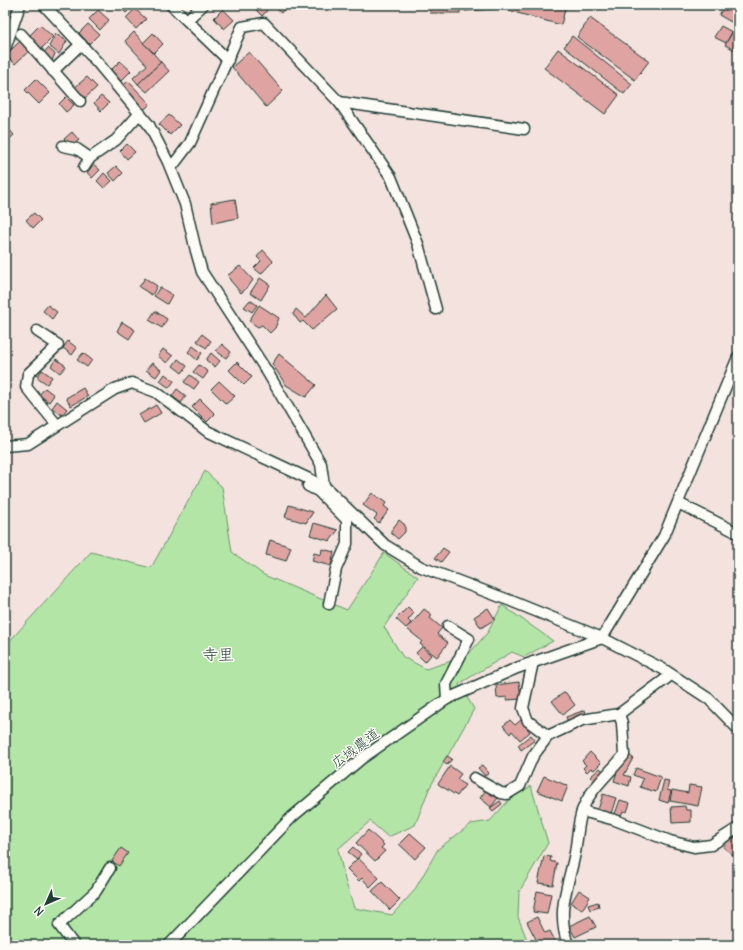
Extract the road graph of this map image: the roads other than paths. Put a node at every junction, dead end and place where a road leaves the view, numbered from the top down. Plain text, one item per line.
1 (20, 5) edge
2 (44, 5) edge
3 (171, 5) edge
4 (203, 5) edge
5 (187, 20) junction
6 (21, 34) dead end
7 (81, 44) junction
8 (5, 49) edge
9 (228, 60) junction
10 (53, 71) junction
11 (80, 101) dead end
12 (339, 102) junction
13 (140, 113) junction
14 (524, 129) dead end
15 (63, 146) dead end
16 (90, 158) junction
17 (84, 168) dead end
18 (170, 168) junction
19 (436, 309) dead end
20 (37, 330) dead end
21 (738, 358) edge
22 (58, 425) junction
23 (5, 446) edge
24 (282, 466) junction
25 (324, 486) junction
26 (678, 503) junction
27 (738, 532) edge
28 (329, 604) dead end
29 (448, 626) dead end
30 (602, 638) junction
31 (532, 662) junction
32 (671, 674) junction
33 (447, 699) junction
34 (619, 714) junction
35 (738, 730) edge
36 (548, 736) junction
37 (474, 778) dead end
38 (582, 811) junction
39 (738, 828) edge
40 (110, 868) dead end
41 (74, 945) edge
42 (169, 945) edge
43 (568, 945) edge

1 - 8 street
2 - 7 street
3 - 5 street
4 - 5 street
5 - 9 street
6 - 10 street
7 - 10 street
7 - 13 street
9 - 12 street
9 - 18 street
10 - 11 street
12 - 14 street
12 - 19 street
13 - 16 street
13 - 18 street
15 - 16 street
16 - 17 street
18 - 25 street
20 - 22 street
21 - 26 street
22 - 23 street
22 - 24 street
24 - 25 street
24 - 28 street
25 - 30 street
26 - 27 street
26 - 30 street
29 - 33 street
30 - 31 street, 広域農道
30 - 32 street
31 - 33 street, 広域農道
31 - 36 street
32 - 34 street
32 - 35 street
33 - 42 street, 広域農道
34 - 36 street
34 - 38 street
36 - 37 street
38 - 39 street
38 - 43 street
40 - 41 street

